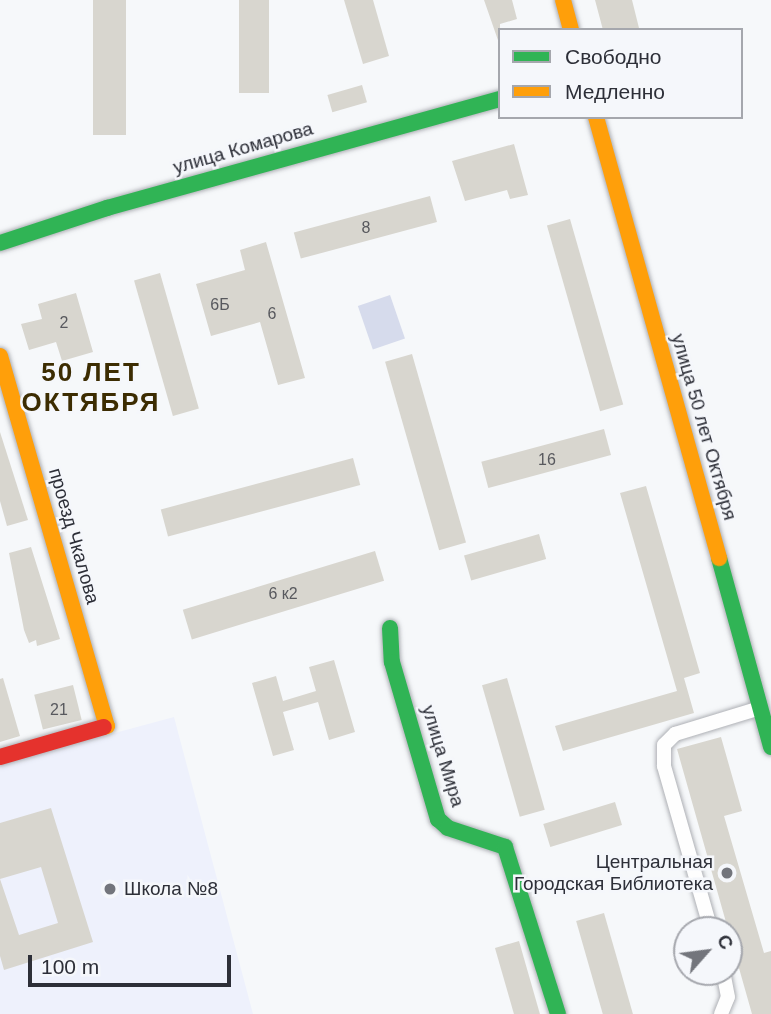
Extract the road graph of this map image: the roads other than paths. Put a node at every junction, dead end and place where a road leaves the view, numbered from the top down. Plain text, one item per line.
1 (563, 0) edge
2 (570, 28) edge
3 (498, 100) edge
4 (597, 119) edge
5 (0, 243) edge
6 (0, 356) edge
7 (390, 628) dead end
8 (760, 708) junction
9 (771, 747) edge
10 (0, 757) edge
11 (707, 916) edge
12 (726, 986) edge
13 (558, 1014) edge
14 (722, 1014) edge

1 - 2 street
3 - 5 street, улица Комарова
4 - 8 street, улица 50 лет Октября
6 - 10 street, проезд Чкалова
7 - 13 street, улица Мира
8 - 9 street, улица 50 лет Октября
8 - 11 street
12 - 14 street

